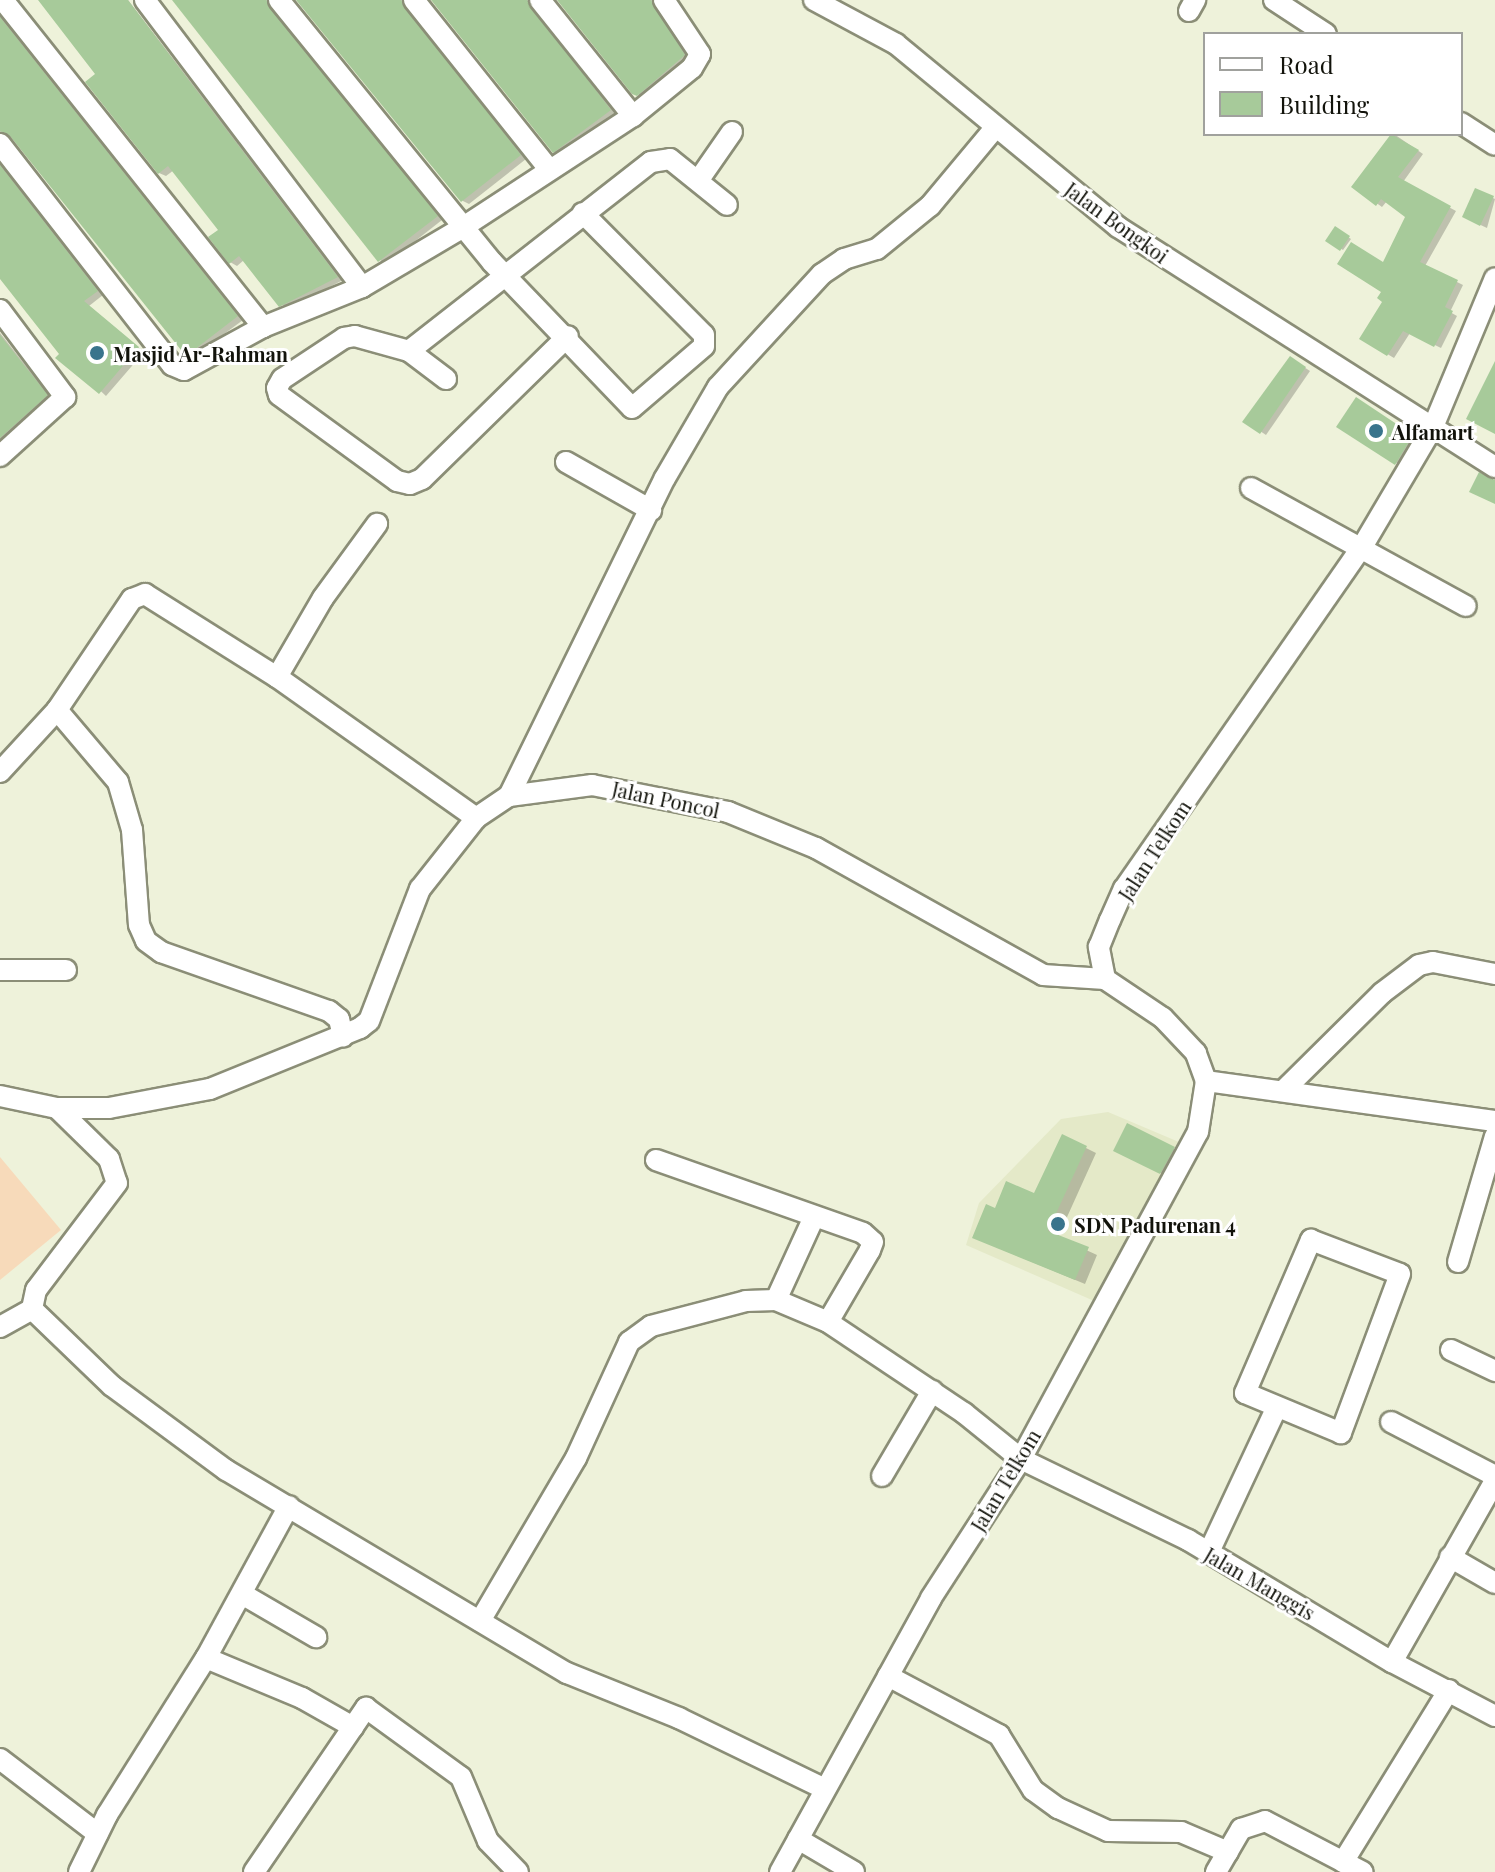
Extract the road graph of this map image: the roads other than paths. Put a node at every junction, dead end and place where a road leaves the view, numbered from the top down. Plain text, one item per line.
1 (3, 0) edge
2 (145, 0) edge
3 (279, 0) edge
4 (414, 0) edge
5 (540, 0) edge
6 (664, 0) edge
7 (814, 0) edge
8 (1274, 0) edge
9 (1323, 32) edge
10 (633, 116) junction
11 (1463, 124) edge
12 (995, 128) junction
13 (732, 132) dead end
14 (0, 144) edge
15 (1495, 145) edge
16 (548, 168) junction
17 (700, 178) junction
18 (727, 205) dead end
19 (583, 213) junction
20 (468, 231) junction
21 (499, 269) junction
22 (1495, 278) edge
23 (362, 287) junction
24 (0, 310) edge
25 (263, 327) junction
26 (568, 336) junction
27 (409, 351) junction
28 (446, 379) dead end
29 (1433, 427) junction
30 (0, 456) edge
31 (566, 462) dead end
32 (1495, 467) edge
33 (1251, 488) dead end
34 (651, 510) junction
35 (377, 524) dead end
36 (1362, 547) junction
37 (1466, 606) dead end
38 (277, 677) junction
39 (57, 710) junction
40 (0, 772) edge
41 (509, 796) junction
42 (476, 818) junction
43 (0, 970) edge
44 (66, 970) dead end
45 (1495, 974) edge
46 (1105, 979) junction
47 (343, 1037) junction
48 (1206, 1081) junction
49 (1286, 1088) junction
50 (0, 1096) edge
51 (57, 1108) junction
52 (1495, 1121) edge
53 (1495, 1136) edge
54 (656, 1160) dead end
55 (814, 1217) junction
56 (1458, 1262) dead end
57 (776, 1300) junction
58 (32, 1309) junction
59 (828, 1322) junction
60 (0, 1327) edge
61 (1451, 1350) dead end
62 (1495, 1371) edge
63 (932, 1391) junction
64 (1277, 1407) junction
65 (1391, 1422) dead end
66 (1021, 1459) junction
67 (882, 1476) dead end
68 (1495, 1478) edge
69 (289, 1506) junction
70 (1209, 1552) junction
71 (1450, 1557) junction
72 (1495, 1583) edge
73 (242, 1594) junction
74 (480, 1621) junction
75 (316, 1637) dead end
76 (206, 1658) junction
77 (1392, 1662) junction
78 (888, 1676) junction
79 (1449, 1690) junction
80 (1495, 1716) edge
81 (353, 1727) junction
82 (0, 1759) edge
83 (825, 1789) junction
84 (98, 1834) junction
85 (798, 1839) junction
86 (1228, 1852) junction
87 (1343, 1862) junction
88 (79, 1872) edge
89 (254, 1872) edge
90 (518, 1872) edge
91 (780, 1872) edge
92 (854, 1872) edge
93 (1216, 1872) edge
94 (1363, 1872) edge

1 - 25 street
2 - 23 street
3 - 20 street
4 - 16 street
5 - 10 street
6 - 10 street
7 - 12 street, Jalan Bongkoi
8 - 9 street
10 - 16 street
11 - 15 street
12 - 29 street, Jalan Bongkoi
12 - 34 street
13 - 17 street
14 - 25 street
16 - 20 street
17 - 18 street
17 - 19 street
19 - 21 street
19 - 26 street
20 - 21 street
20 - 23 street
21 - 26 street
21 - 27 street
22 - 29 street, Jalan Telkom
23 - 25 street
24 - 30 street
26 - 27 street
27 - 28 street
29 - 32 street, Jalan Bongkoi
29 - 36 street, Jalan Telkom
31 - 34 street
33 - 36 street
34 - 41 street
35 - 38 street
36 - 37 street
36 - 46 street, Jalan Telkom
38 - 39 street
38 - 42 street
39 - 40 street
39 - 47 street
41 - 42 street, Jalan Poncol
41 - 46 street, Jalan Poncol
42 - 47 street, Jalan Poncol
43 - 44 street
45 - 49 street
46 - 48 street
47 - 51 street, Jalan Poncol
48 - 49 street
48 - 66 street, Jalan Telkom
49 - 52 street
50 - 51 street, Jalan Poncol
51 - 58 street
53 - 56 street
54 - 55 street
55 - 57 street
55 - 59 street
57 - 59 street, Jalan Manggis
57 - 74 street
58 - 60 street
58 - 69 street
59 - 63 street, Jalan Manggis
61 - 62 street
63 - 66 street, Jalan Manggis
63 - 67 street
64 - 64 street
64 - 70 street
65 - 68 street
66 - 70 street, Jalan Manggis
66 - 78 street, Jalan Telkom
68 - 71 street
69 - 73 street
69 - 74 street
70 - 77 street, Jalan Manggis
71 - 72 street
71 - 77 street
73 - 75 street
73 - 76 street
74 - 83 street
76 - 81 street
76 - 84 street
77 - 79 street, Jalan Manggis
78 - 83 street, Jalan Telkom
78 - 86 street
79 - 80 street, Jalan Manggis
79 - 87 street
81 - 89 street
81 - 90 street
82 - 84 street
83 - 85 street, Jalan Telkom
84 - 88 street
85 - 91 street, Jalan Telkom
85 - 92 street
86 - 87 street
86 - 93 street
87 - 94 street

